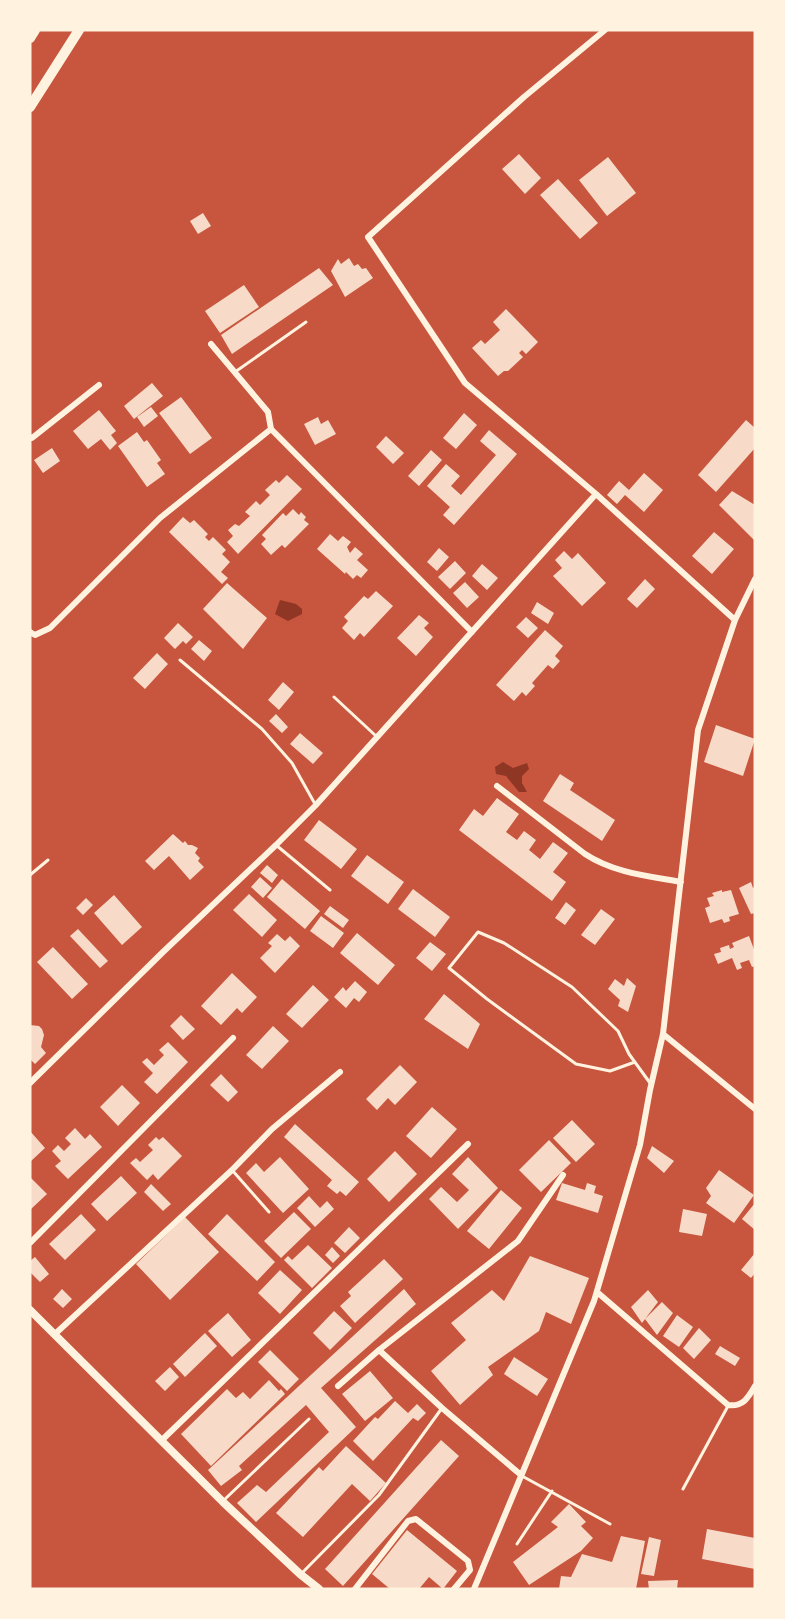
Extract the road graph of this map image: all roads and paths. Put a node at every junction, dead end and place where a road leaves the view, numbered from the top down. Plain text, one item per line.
1 (80, 30) edge
2 (605, 30) edge
3 (30, 106) edge
4 (306, 322) dead end
5 (211, 344) dead end
6 (235, 372) junction
7 (99, 385) dead end
8 (271, 429) junction
9 (30, 437) edge
10 (596, 494) junction
11 (755, 579) edge
12 (735, 620) junction
13 (30, 632) edge
14 (472, 632) junction
15 (180, 660) dead end
16 (334, 697) dead end
17 (377, 737) junction
18 (497, 786) dead end
19 (315, 806) junction
20 (276, 845) junction
21 (48, 860) dead end
22 (30, 875) edge
23 (681, 882) junction
24 (330, 890) dead end
25 (663, 1034) junction
26 (233, 1038) dead end
27 (635, 1062) junction
28 (340, 1072) dead end
29 (30, 1083) edge
30 (651, 1084) junction
31 (755, 1109) edge
32 (468, 1144) dead end
33 (232, 1170) junction
34 (563, 1175) dead end
35 (270, 1212) dead end
36 (30, 1243) edge
37 (597, 1292) junction
38 (30, 1310) edge
39 (54, 1334) junction
40 (379, 1350) junction
41 (338, 1386) dead end
42 (755, 1386) edge
43 (728, 1405) junction
44 (442, 1408) junction
45 (309, 1419) dead end
46 (162, 1440) junction
47 (521, 1475) junction
48 (683, 1490) dead end
49 (552, 1491) junction
50 (223, 1502) junction
51 (610, 1524) dead end
52 (517, 1544) dead end
53 (300, 1574) junction
54 (319, 1589) edge
55 (355, 1589) edge
56 (454, 1589) edge
57 (474, 1589) edge

1 - 3 highway
2 - 10 street
4 - 6 lane
5 - 6 street
6 - 8 street
7 - 9 street
8 - 13 street
8 - 14 street
10 - 12 street
10 - 14 street
11 - 12 street
12 - 23 street
14 - 17 street
15 - 19 lane
16 - 17 lane
17 - 19 street
18 - 23 street
19 - 20 street
20 - 24 lane
20 - 29 street
21 - 22 lane
23 - 25 street
25 - 30 street
25 - 31 street
26 - 36 street
27 - 27 lane
27 - 30 lane
28 - 33 street
30 - 37 street
32 - 46 street
33 - 35 lane
33 - 39 street
34 - 40 street
37 - 43 street
37 - 47 street
38 - 39 street
39 - 46 street
40 - 41 street
40 - 44 street
42 - 43 street
43 - 48 lane
44 - 47 street
44 - 53 lane
45 - 50 lane
46 - 50 street
47 - 49 lane
47 - 57 street
49 - 51 lane
49 - 52 lane
50 - 53 street
53 - 54 street
55 - 56 street

